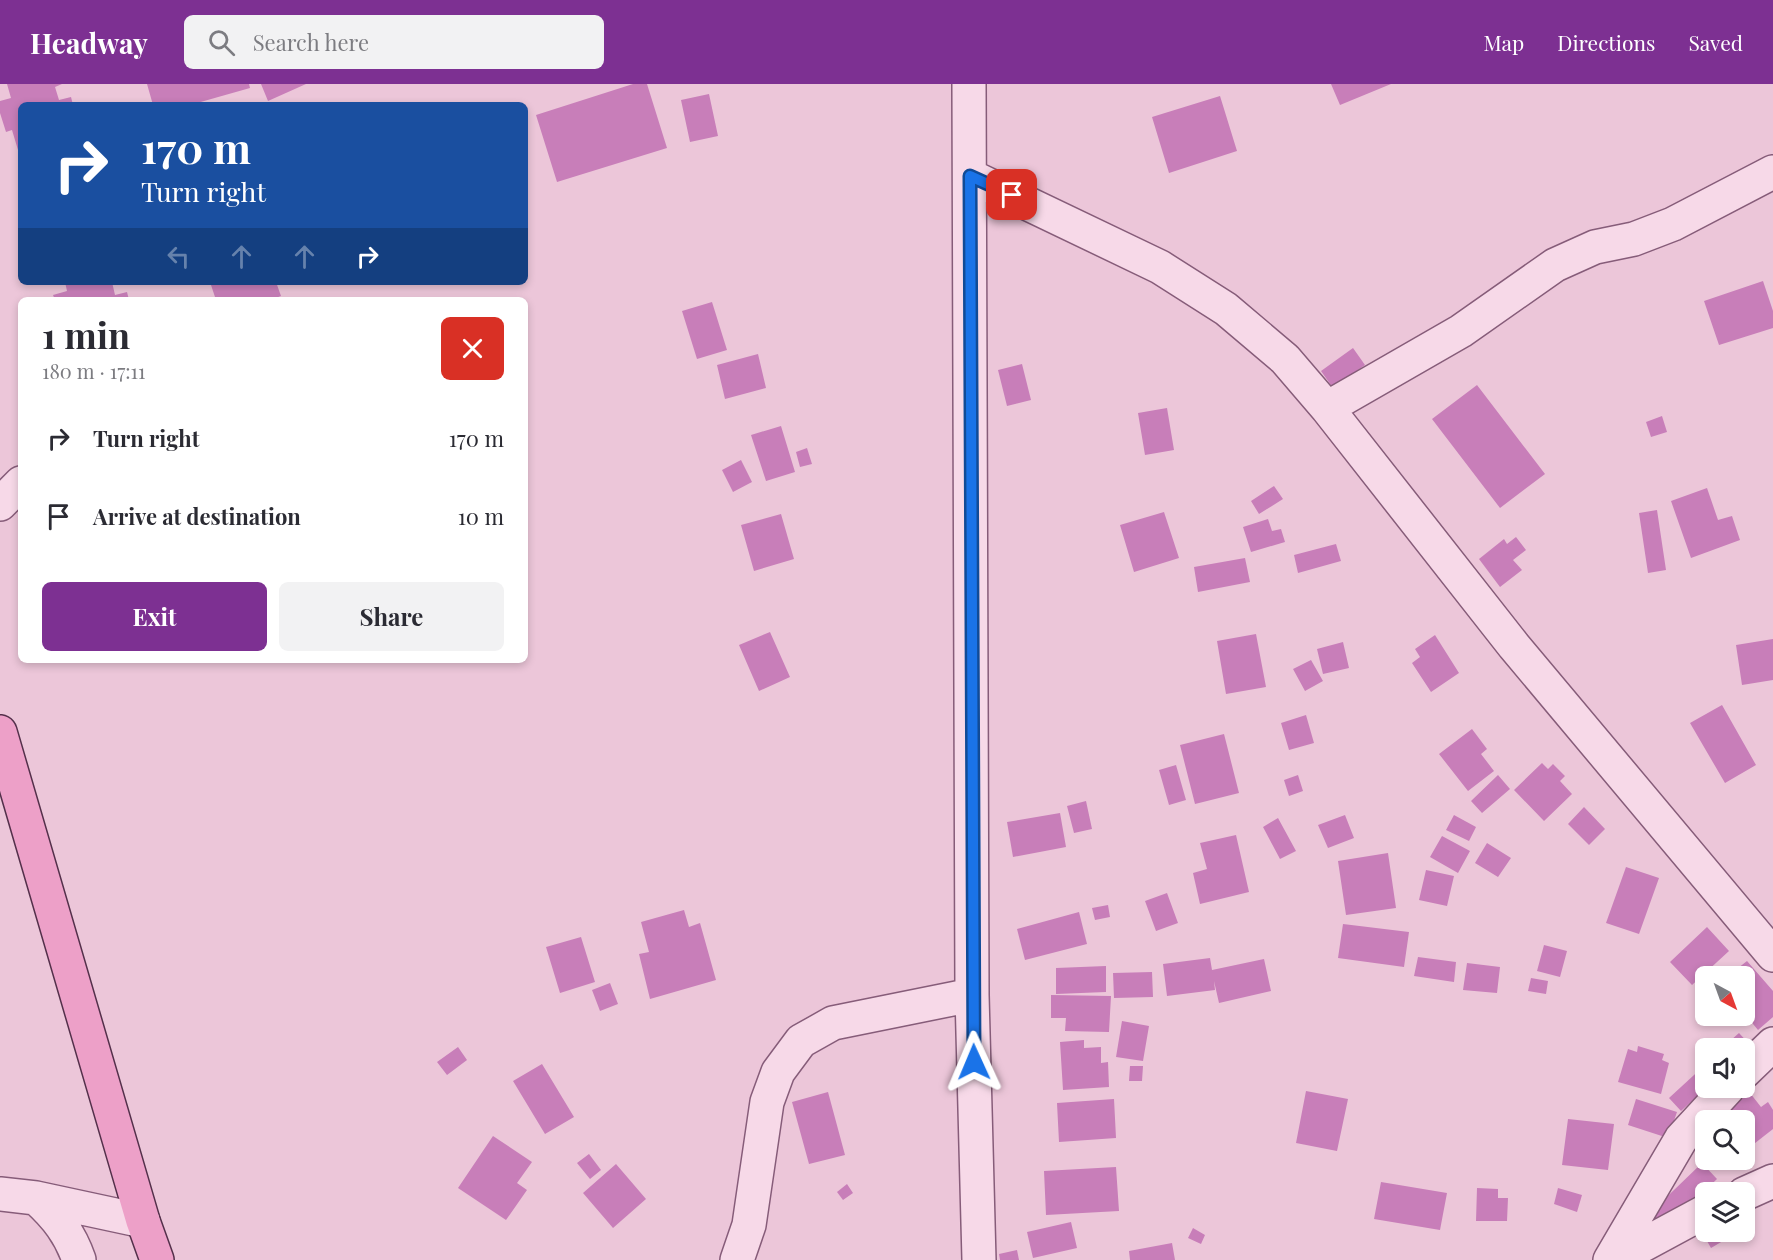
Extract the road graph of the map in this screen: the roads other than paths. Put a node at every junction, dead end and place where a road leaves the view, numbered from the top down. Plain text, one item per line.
1 (969, 84) edge
2 (1773, 172) edge
3 (970, 176) junction
4 (1326, 408) junction
5 (18, 486) edge
6 (0, 504) edge
7 (0, 732) edge
8 (1773, 956) edge
9 (972, 995) junction
10 (1773, 1044) edge
11 (1755, 1061) edge
12 (1719, 1098) edge
13 (1773, 1181) edge
14 (1755, 1189) edge
15 (0, 1194) edge
16 (36, 1198) junction
17 (1695, 1217) edge
18 (143, 1221) junction
19 (79, 1260) edge
20 (157, 1260) edge
21 (736, 1260) edge
22 (979, 1260) edge
23 (1610, 1260) edge
24 (1616, 1260) edge

1 - 3 street
2 - 4 street
3 - 4 street
3 - 9 street
4 - 8 street
5 - 6 street
7 - 18 main road
9 - 21 street
9 - 22 street
10 - 11 street
12 - 23 street
13 - 14 street
15 - 16 street
16 - 18 street
16 - 19 street
17 - 24 street
18 - 20 main road

